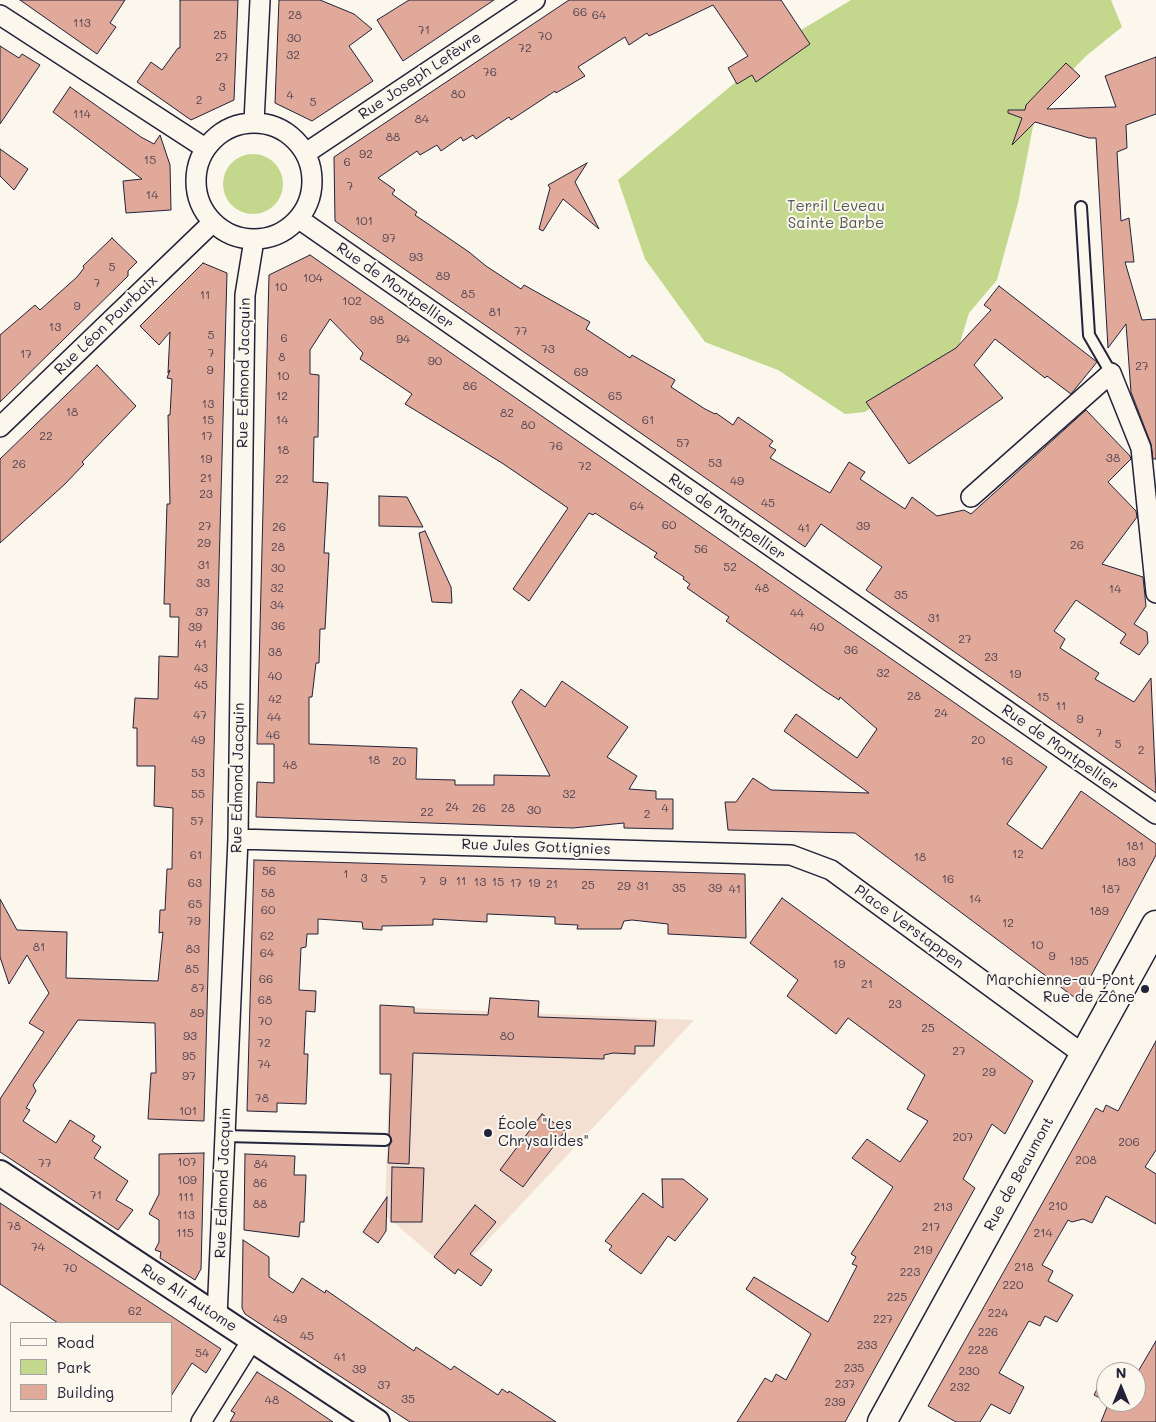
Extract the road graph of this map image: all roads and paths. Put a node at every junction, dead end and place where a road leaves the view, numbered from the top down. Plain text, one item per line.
1 (260, 0) edge
2 (535, 0) edge
3 (0, 15) edge
4 (254, 122) junction
5 (205, 148) junction
6 (306, 153) junction
7 (1081, 207) dead end
8 (299, 219) junction
9 (212, 223) junction
10 (254, 240) junction
11 (1111, 372) junction
12 (0, 427) edge
13 (970, 497) dead end
14 (1156, 593) edge
15 (1156, 814) edge
16 (238, 839) junction
17 (831, 870) joint
18 (1156, 925) edge
19 (1084, 1055) junction
20 (225, 1136) junction
21 (385, 1140) dead end
22 (0, 1173) edge
23 (217, 1317) junction
24 (252, 1340) junction
25 (202, 1422) edge
26 (377, 1422) edge
27 (882, 1422) edge

1 - 4 street
2 - 6 street, Rue Joseph Lefèvre
3 - 5 street
4 - 5 street
4 - 6 street
5 - 9 street
6 - 8 street
7 - 11 lane
8 - 10 street
8 - 15 street, Rue de Montpellier
9 - 10 street
9 - 12 street, Rue Léon Pourbaix
10 - 16 street, Rue Edmond Jacquin
11 - 13 street
11 - 14 street
16 - 17 street, Rue Jules Gottignies
16 - 20 street, Rue Edmond Jacquin
17 - 19 street, Place Verstappen
18 - 19 main road, Rue de Beaumont
19 - 27 main road, Rue de Beaumont
20 - 21 lane
20 - 23 street, Rue Edmond Jacquin
22 - 23 street, Rue Ali Autome
23 - 24 street, Rue Ali Autome
24 - 25 street
24 - 26 street, Rue Ali Autome

